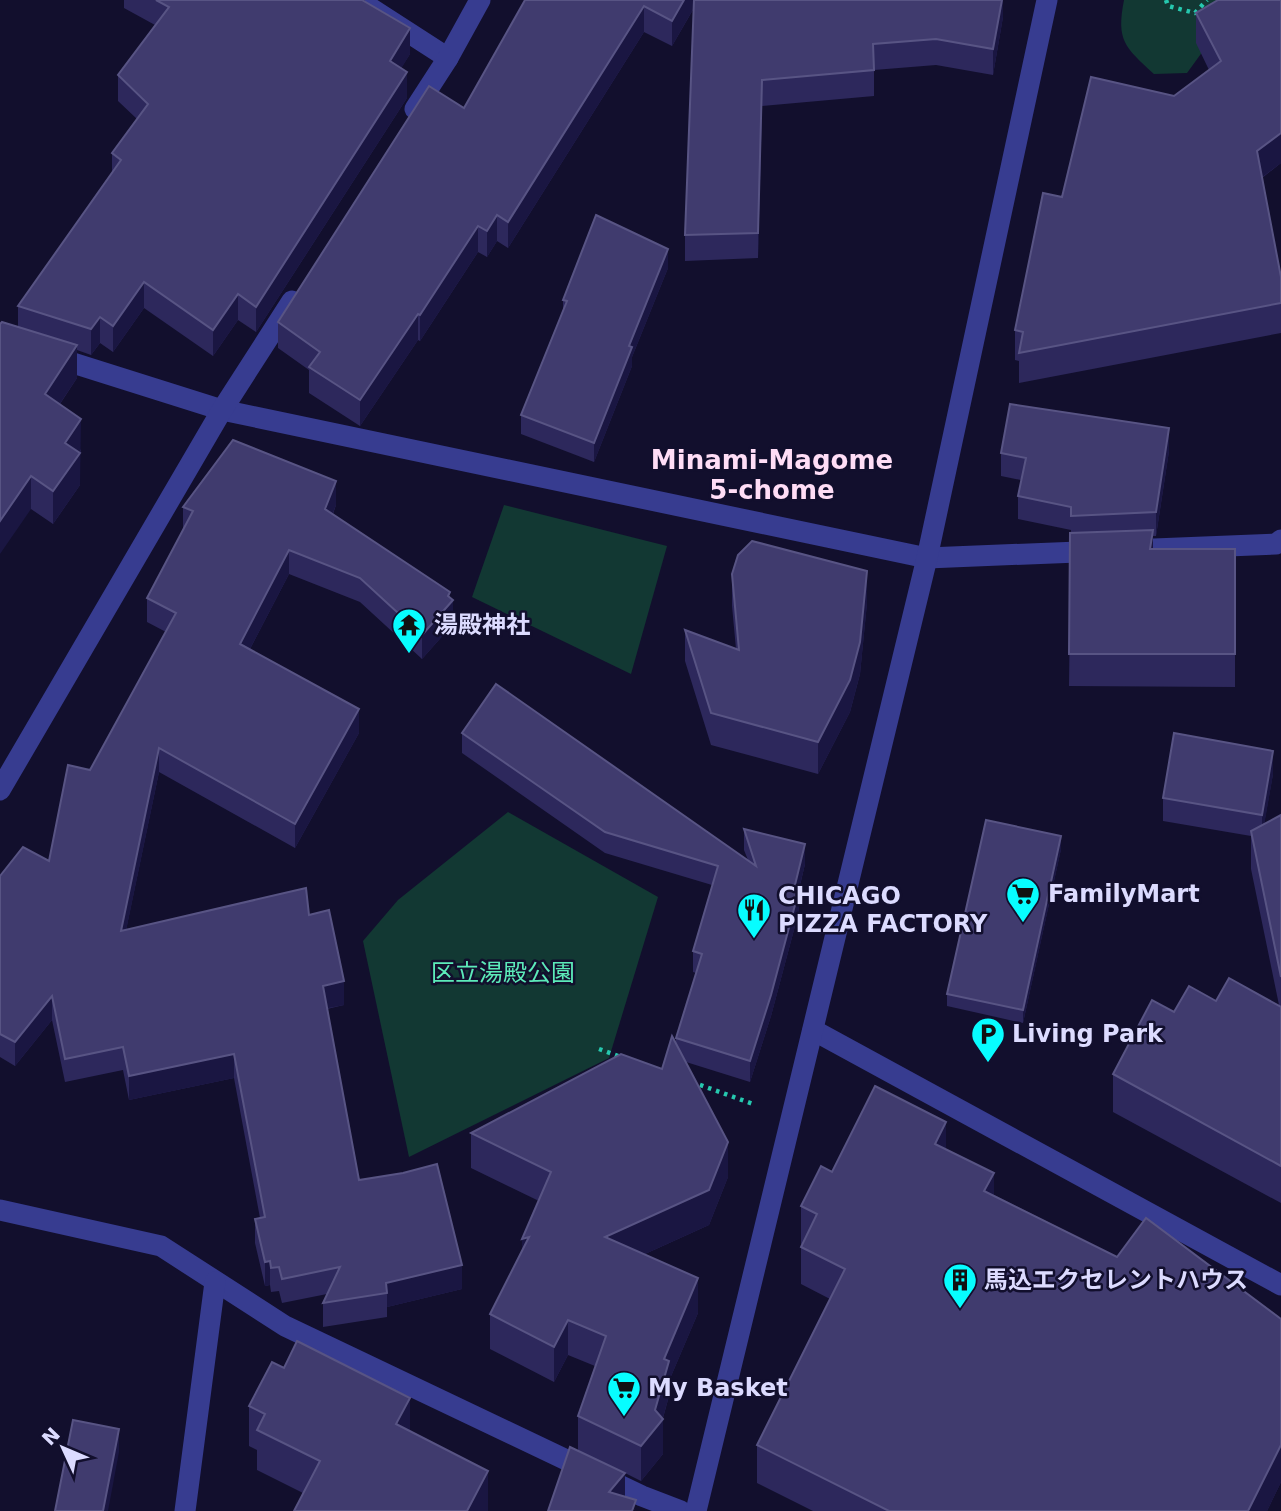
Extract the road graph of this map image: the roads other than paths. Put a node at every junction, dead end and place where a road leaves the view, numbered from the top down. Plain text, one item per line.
1 (358, 0) edge
2 (480, 0) edge
3 (1047, 0) edge
4 (448, 58) junction
5 (403, 128) edge
6 (305, 281) edge
7 (0, 340) edge
8 (222, 410) junction
9 (1279, 547) edge
10 (927, 558) junction
11 (0, 790) edge
12 (813, 1030) junction
13 (0, 1210) edge
14 (215, 1282) junction
15 (1281, 1284) edge
16 (185, 1511) edge
17 (681, 1511) edge
18 (696, 1511) edge

1 - 4 street
2 - 4 street
3 - 10 street
4 - 5 street
6 - 8 street
7 - 8 street
8 - 10 street
8 - 11 street
9 - 10 street
10 - 12 street
12 - 15 street
12 - 18 street
13 - 14 street
14 - 16 street
14 - 17 street

